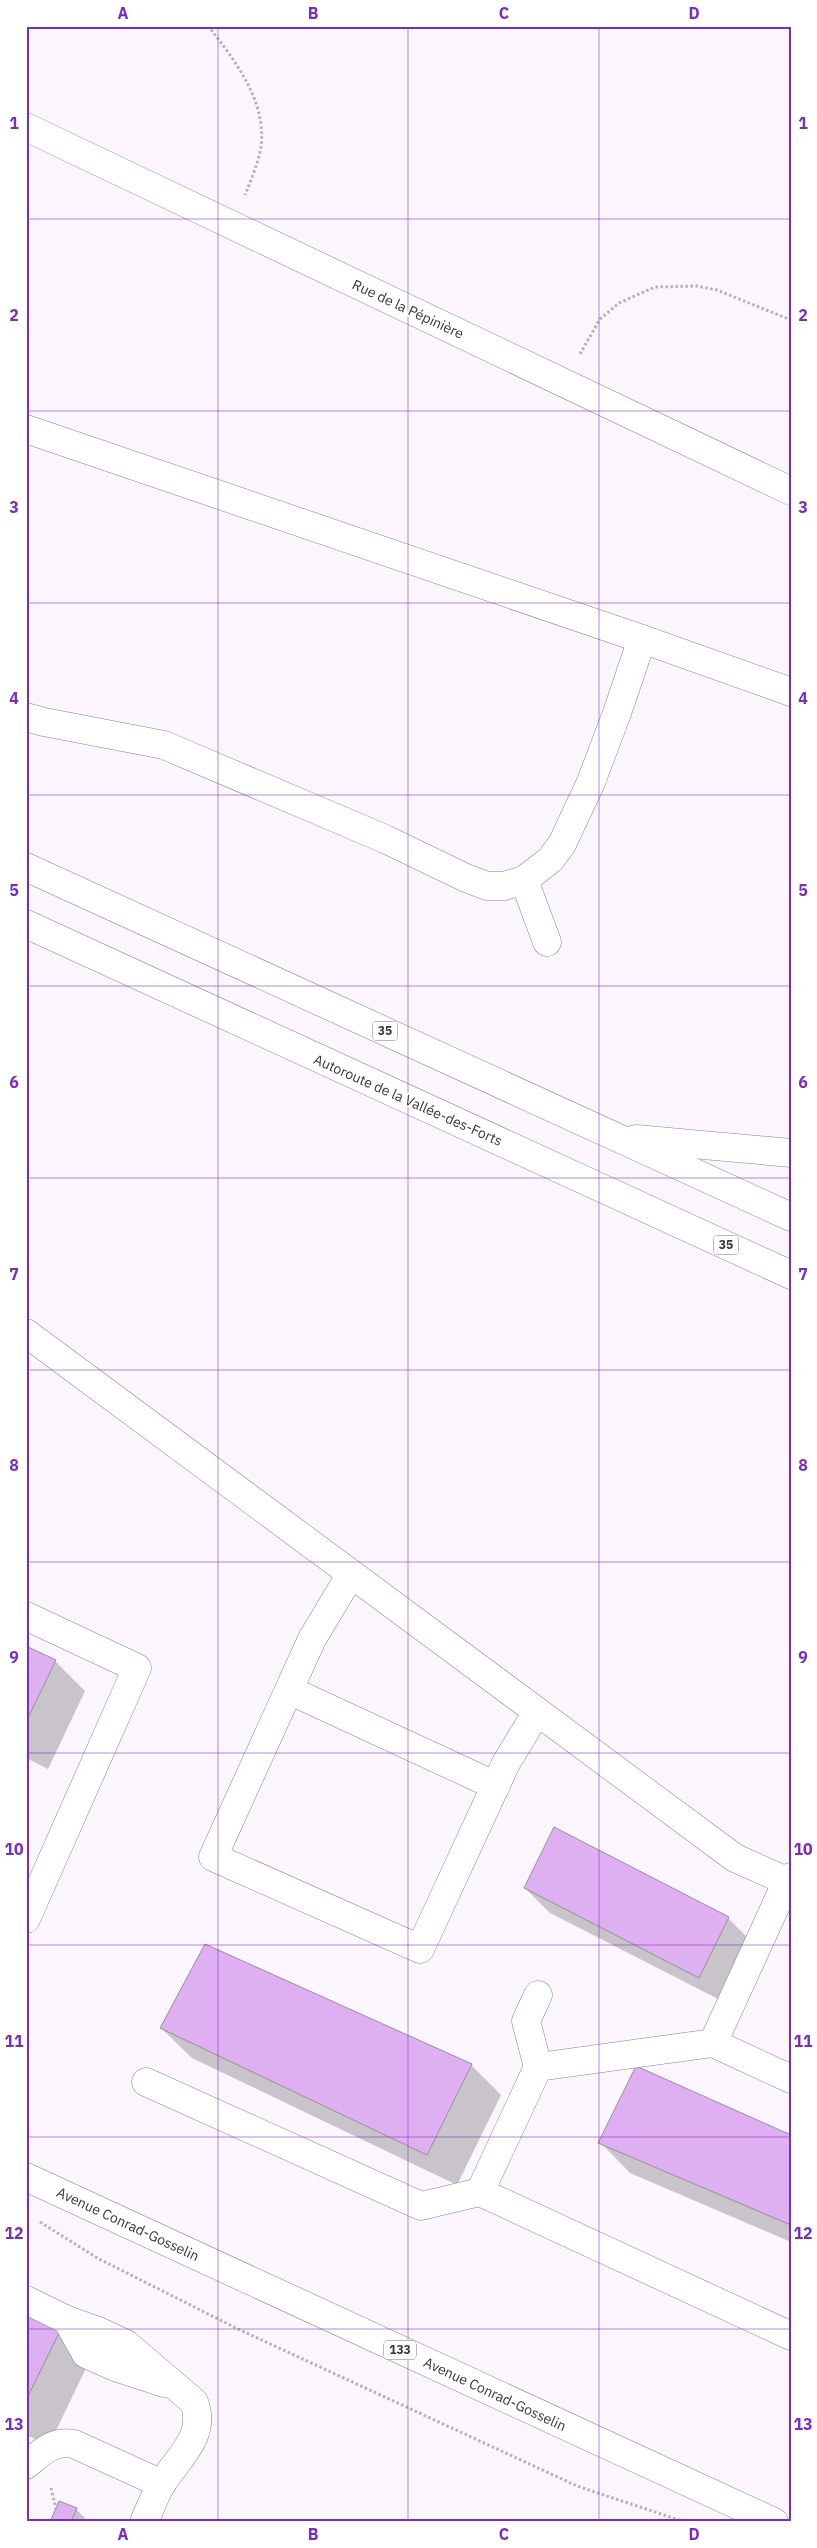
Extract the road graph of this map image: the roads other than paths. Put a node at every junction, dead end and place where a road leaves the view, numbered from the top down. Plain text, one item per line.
1 (26, 128) edge
2 (26, 429) edge
3 (791, 491) edge
4 (642, 638) junction
5 (791, 692) edge
6 (26, 717) edge
7 (26, 867) edge
8 (524, 880) junction
9 (26, 924) edge
10 (547, 942) dead end
11 (617, 1137) junction
12 (791, 1153) edge
13 (662, 1215) junction
14 (791, 1217) edge
15 (791, 1275) edge
16 (791, 1292) edge
17 (26, 1333) edge
18 (351, 1574) junction
19 (26, 1616) edge
20 (289, 1690) junction
21 (537, 1712) junction
22 (496, 1786) junction
23 (789, 1880) edge
24 (27, 1916) edge
25 (538, 1995) dead end
26 (713, 2043) junction
27 (538, 2067) junction
28 (791, 2079) edge
29 (146, 2082) dead end
30 (26, 2177) edge
31 (480, 2192) junction
32 (26, 2300) edge
33 (791, 2336) edge
34 (26, 2465) edge
35 (162, 2484) junction
36 (144, 2522) edge
37 (774, 2522) edge

1 - 3 main road, Rue de la Pépinière
2 - 4 main road
4 - 5 main road
4 - 8 main road
6 - 8 main road
7 - 11 main road, 35
8 - 10 main road
9 - 13 main road, Autoroute de la Vallée-des-Forts / 35
11 - 12 main road
11 - 14 main road, 35
13 - 15 main road, Autoroute de la Vallée-des-Forts / 35
13 - 16 main road
17 - 18 main road
18 - 20 main road
18 - 21 main road
19 - 24 main road
20 - 22 main road
20 - 22 main road
21 - 22 main road
21 - 23 main road
23 - 26 main road
25 - 27 main road
26 - 27 main road
26 - 28 main road
27 - 31 main road
29 - 31 main road
30 - 37 main road, Avenue Conrad-Gosselin / 133
31 - 33 main road
32 - 35 main road
34 - 35 main road
35 - 36 main road

